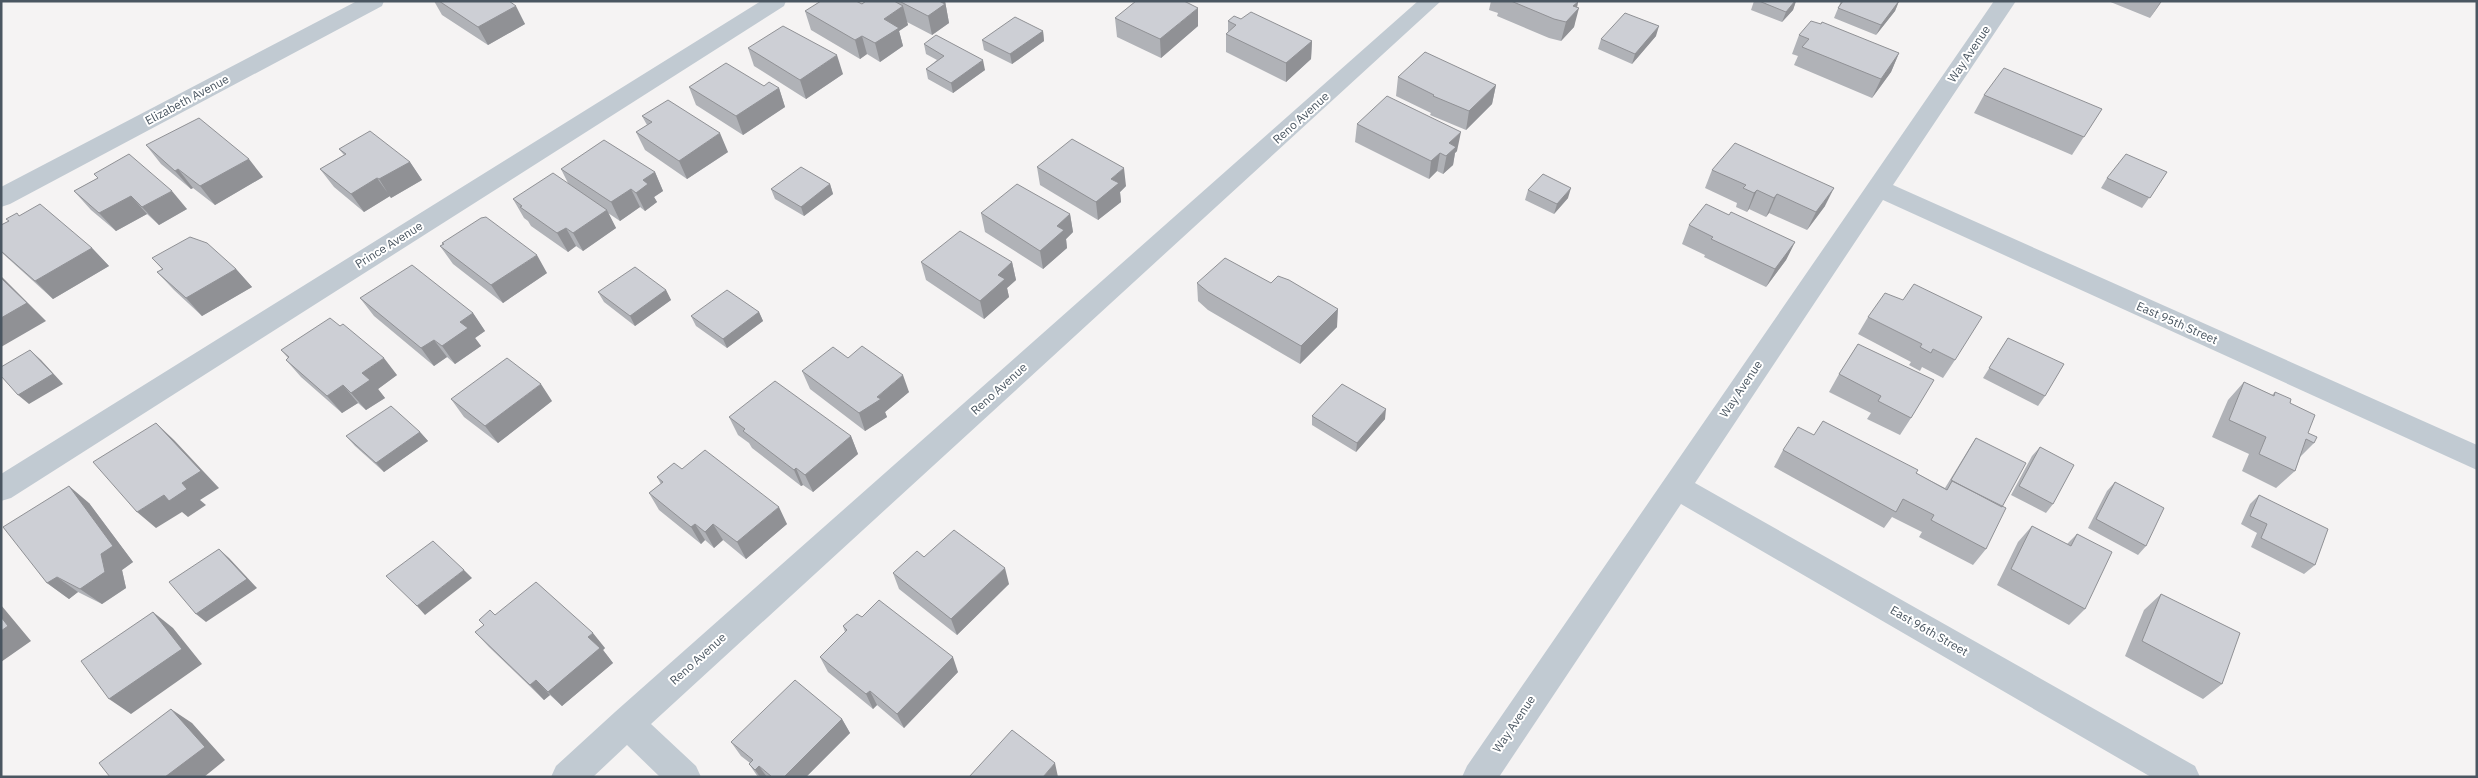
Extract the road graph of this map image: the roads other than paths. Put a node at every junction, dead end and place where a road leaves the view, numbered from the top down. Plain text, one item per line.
1 (374, 1) edge
2 (776, 1) edge
3 (1431, 1) edge
4 (2005, 1) edge
5 (1878, 188) junction
6 (1, 198) edge
7 (2477, 458) edge
8 (1676, 486) junction
9 (1, 488) edge
10 (627, 723) junction
11 (568, 777) edge
12 (684, 777) edge
13 (1479, 777) edge
14 (2183, 777) edge

1 - 6 street, Elizabeth Avenue
2 - 9 street, Prince Avenue
3 - 10 street, Reno Avenue
4 - 5 street, Way Avenue
5 - 7 street, East 95th Street
5 - 8 street, Way Avenue
8 - 13 street, Way Avenue
8 - 14 street, East 96th Street
10 - 11 street, Reno Avenue
10 - 12 street

